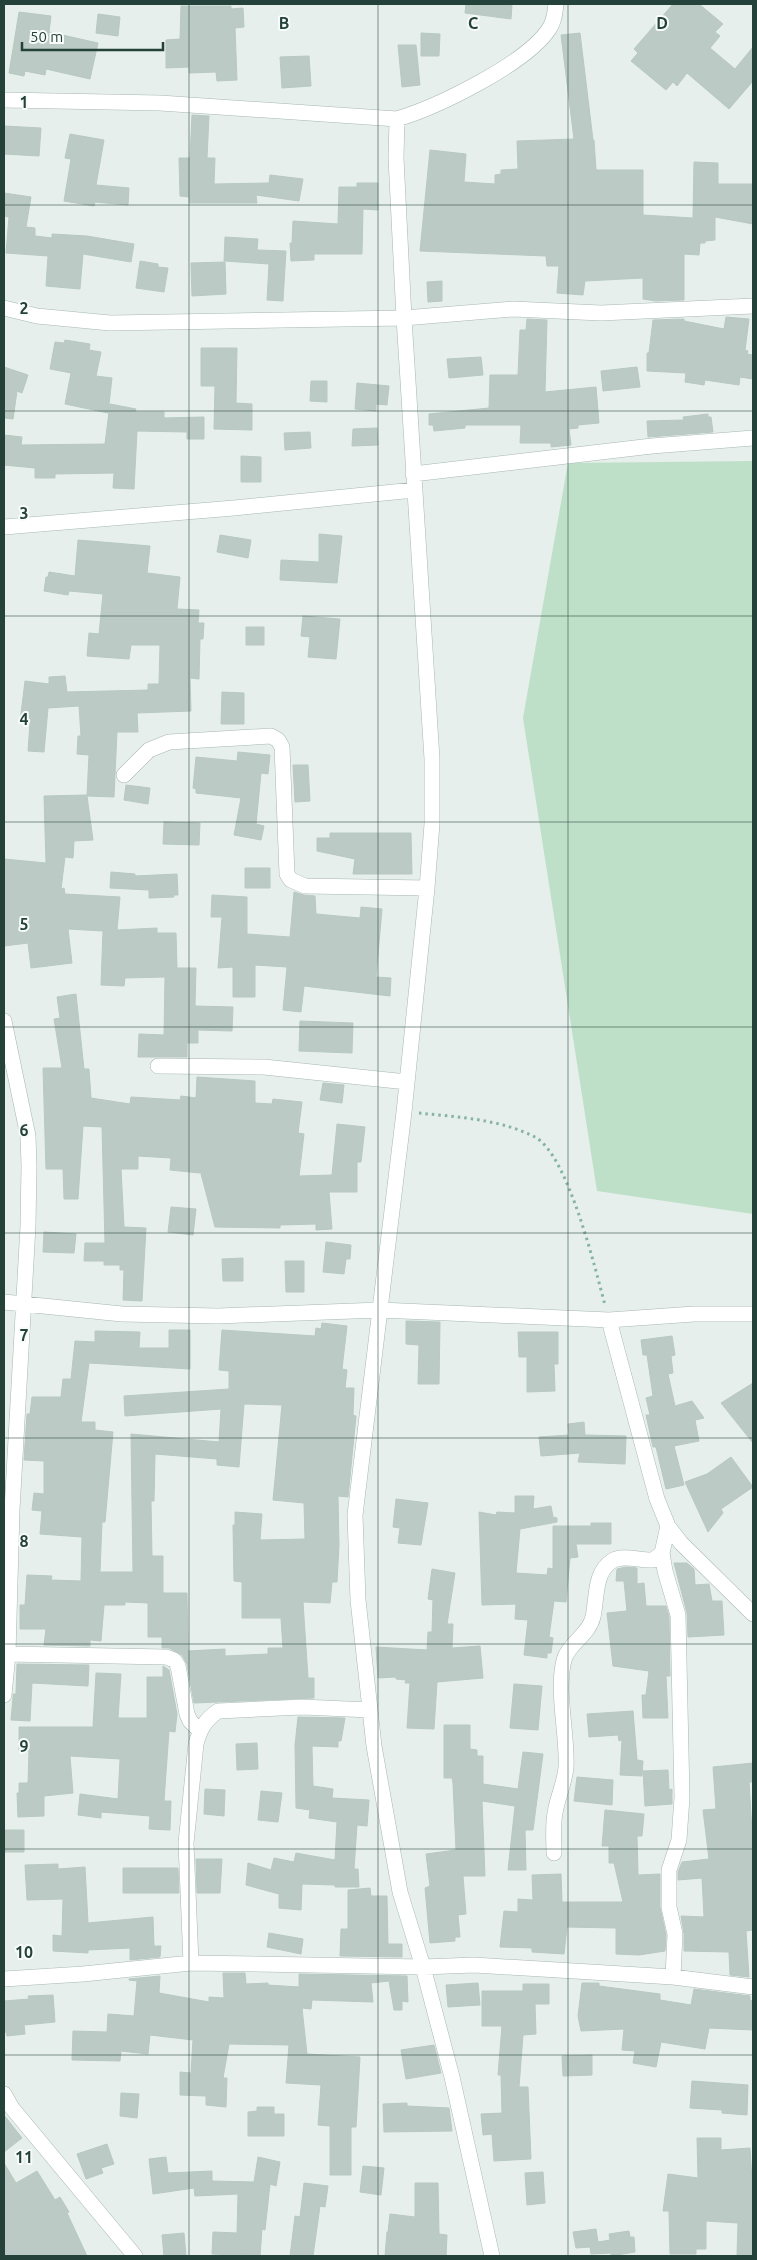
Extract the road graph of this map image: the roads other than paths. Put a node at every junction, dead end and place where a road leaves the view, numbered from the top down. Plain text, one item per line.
1 (556, 4) edge
2 (4, 100) edge
3 (397, 119) junction
4 (753, 306) edge
5 (4, 308) edge
6 (404, 318) junction
7 (753, 438) edge
8 (413, 474) junction
9 (414, 490) junction
10 (4, 526) edge
11 (124, 775) dead end
12 (427, 888) junction
13 (4, 1021) edge
14 (158, 1066) dead end
15 (407, 1082) junction
16 (4, 1302) edge
17 (22, 1303) junction
18 (380, 1310) junction
19 (753, 1314) edge
20 (609, 1320) junction
21 (668, 1526) junction
22 (662, 1553) junction
23 (753, 1614) edge
24 (8, 1654) junction
25 (4, 1695) edge
26 (370, 1710) junction
27 (200, 1731) junction
28 (554, 1854) dead end
29 (191, 1963) junction
30 (423, 1967) junction
31 (673, 1977) junction
32 (4, 1979) edge
33 (753, 1987) edge
34 (4, 2094) edge
35 (134, 2256) edge
36 (492, 2256) edge

1 - 3 street
2 - 3 street
3 - 6 street
4 - 6 street
5 - 6 street
6 - 8 street
7 - 8 street
8 - 9 street
9 - 10 street
9 - 12 street
11 - 12 street
12 - 15 street
13 - 17 street
14 - 15 street
15 - 18 street
16 - 17 street
17 - 18 street
17 - 24 street
18 - 20 street
18 - 26 street
19 - 20 street
20 - 21 street
21 - 22 street
21 - 23 street
22 - 28 street
22 - 31 street
24 - 25 street
24 - 27 street
26 - 27 street
26 - 30 street
27 - 29 street
29 - 30 street
29 - 32 street
30 - 31 street
30 - 36 street
31 - 33 street
34 - 35 street

